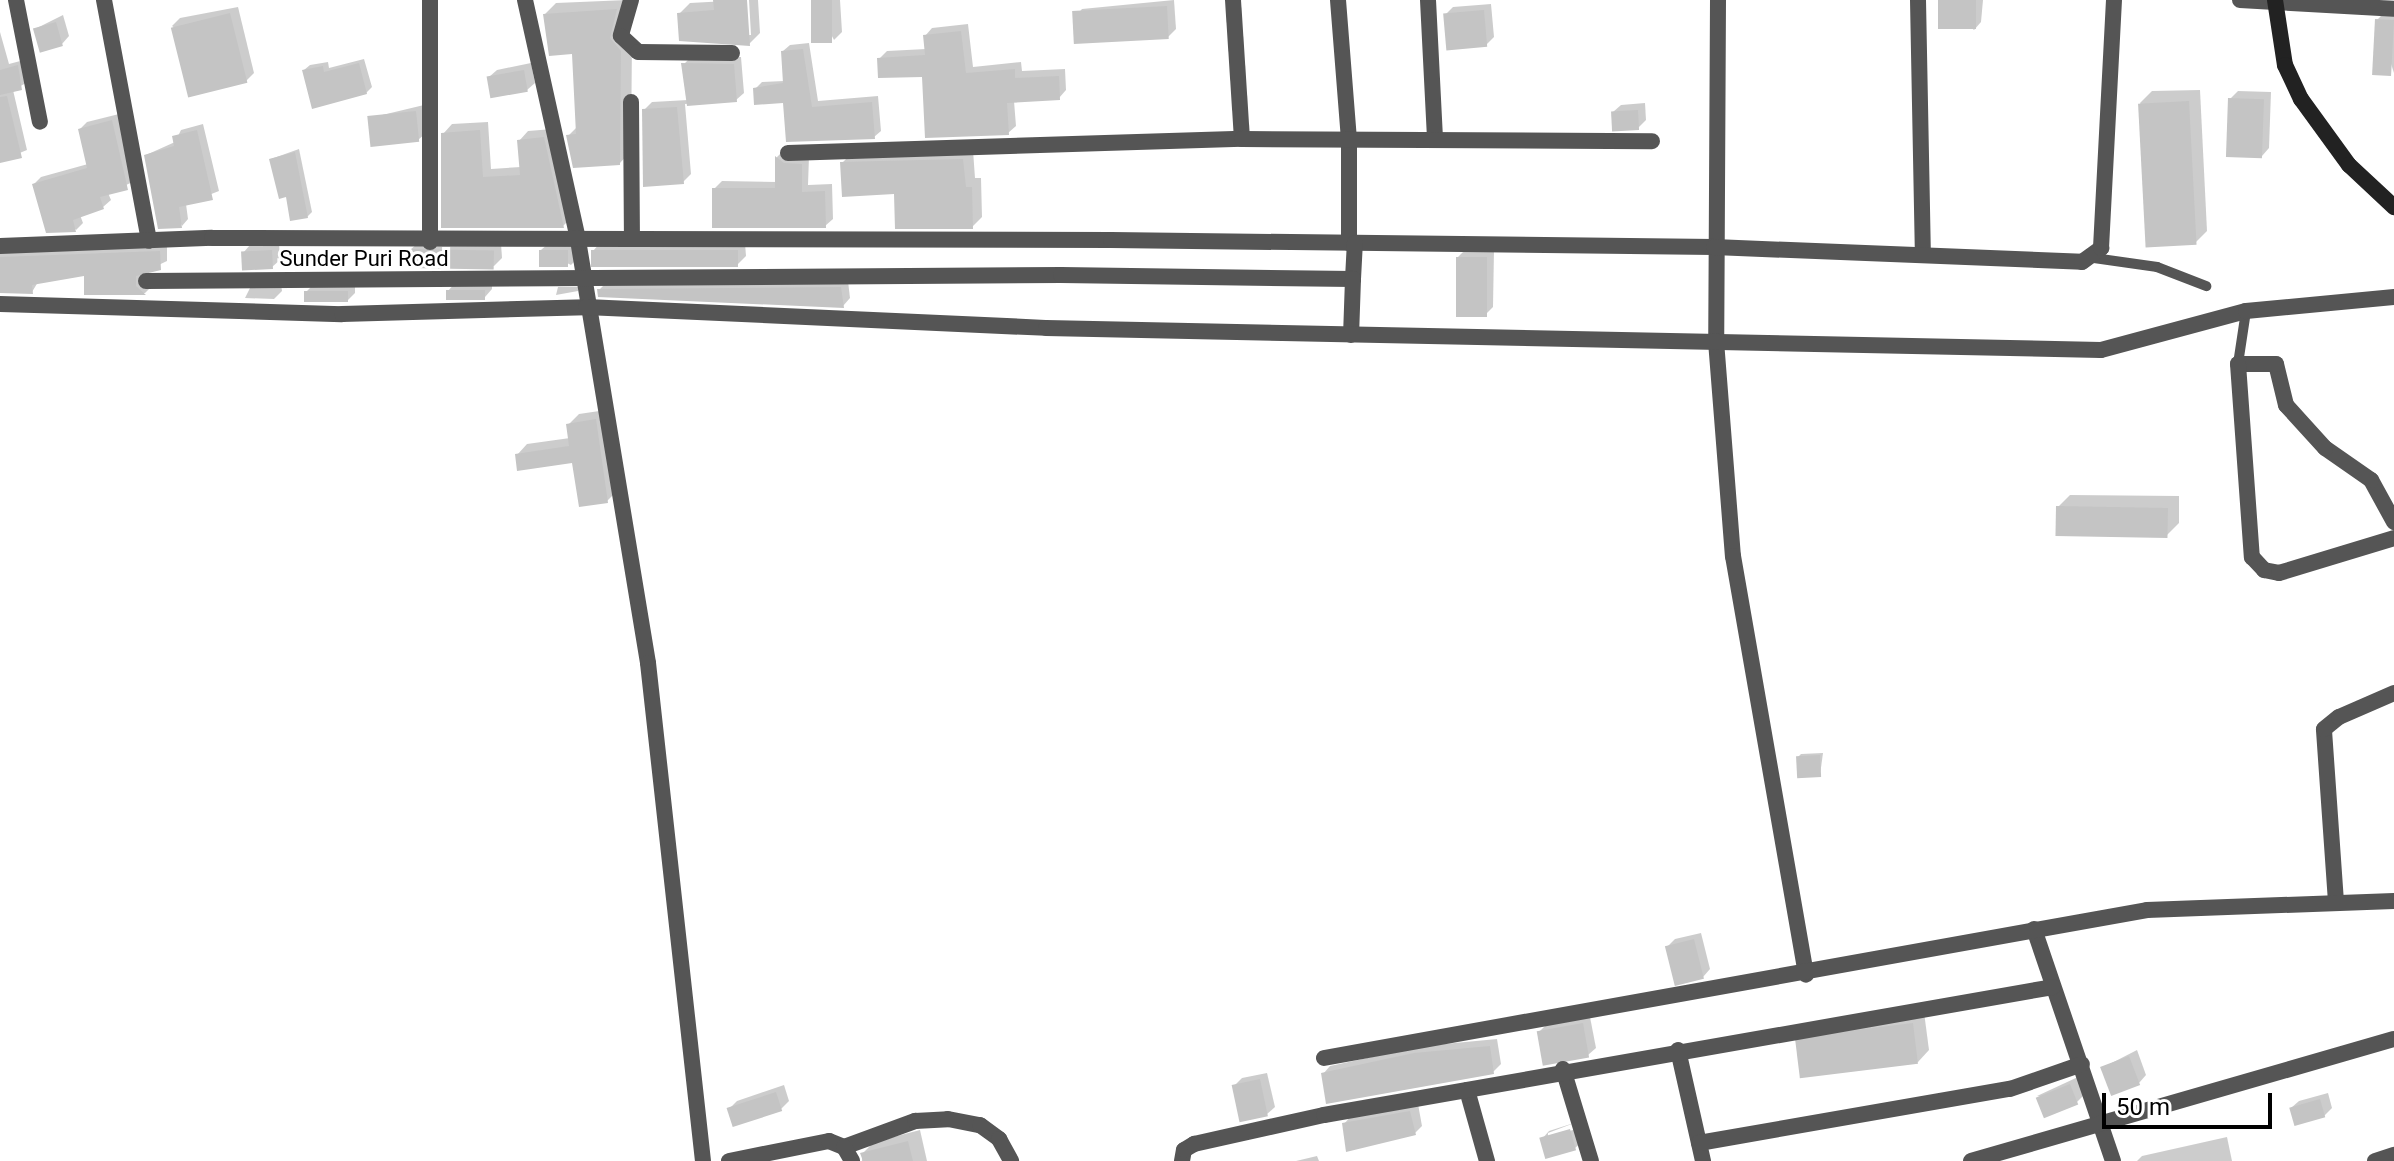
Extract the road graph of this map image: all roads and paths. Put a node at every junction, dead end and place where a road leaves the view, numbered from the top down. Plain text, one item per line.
1 (16, 0) edge
2 (104, 0) edge
3 (430, 0) edge
4 (525, 0) edge
5 (631, 0) edge
6 (1233, 0) edge
7 (1338, 0) edge
8 (1428, 0) edge
9 (1718, 0) edge
10 (1918, 0) edge
11 (2114, 0) edge
12 (2240, 0) edge
13 (2275, 0) edge
14 (2394, 9) edge
15 (732, 53) dead end
16 (631, 102) dead end
17 (40, 122) dead end
18 (1242, 139) junction
19 (1349, 139) junction
20 (1435, 139) junction
21 (1652, 141) dead end
22 (788, 153) dead end
23 (2394, 207) edge
24 (632, 238) junction
25 (578, 240) junction
26 (149, 241) junction
27 (430, 242) junction
28 (1352, 243) junction
29 (0, 246) edge
30 (1714, 247) junction
31 (1923, 255) junction
32 (2094, 258) junction
33 (1353, 279) junction
34 (146, 281) dead end
35 (582, 281) junction
36 (2206, 286) dead end
37 (2394, 297) edge
38 (0, 304) edge
39 (586, 307) junction
40 (2246, 311) junction
41 (1351, 335) junction
42 (1716, 341) junction
43 (2238, 364) junction
44 (2394, 522) edge
45 (2394, 538) edge
46 (2394, 693) edge
47 (2389, 900) edge
48 (2336, 902) junction
49 (2034, 929) junction
50 (1806, 975) junction
51 (2053, 987) junction
52 (2394, 1039) edge
53 (1678, 1050) junction
54 (1324, 1058) dead end
55 (2082, 1064) junction
56 (1563, 1069) junction
57 (1467, 1090) junction
58 (2101, 1126) junction
59 (1699, 1143) junction
60 (848, 1154) edge
61 (2394, 1155) edge
62 (703, 1161) edge
63 (729, 1161) edge
64 (1011, 1161) edge
65 (1182, 1161) edge
66 (1487, 1161) edge
67 (1591, 1161) edge
68 (1703, 1161) edge
69 (1971, 1161) edge
70 (2113, 1161) edge
71 (2375, 1161) edge

1 - 17 street
2 - 26 street
3 - 27 street
4 - 25 street
5 - 15 street
6 - 18 street
7 - 19 street
8 - 20 street
9 - 30 street
10 - 31 street
11 - 32 street
12 - 14 street
13 - 23 street, bridge
16 - 24 street
18 - 19 street
18 - 22 street
19 - 20 street
19 - 28 street
20 - 21 street
24 - 25 street
24 - 28 street
25 - 27 street
25 - 35 street
26 - 27 street
26 - 29 street
28 - 30 street
28 - 33 street
30 - 31 street
30 - 42 street
31 - 32 street
32 - 36 lane
33 - 35 street, Sunder Puri Road
33 - 41 street
34 - 35 street, Sunder Puri Road
35 - 39 street
37 - 40 street
38 - 39 street
39 - 41 street
39 - 62 street
40 - 42 street
40 - 43 lane
41 - 42 street
42 - 50 street
43 - 44 street
43 - 45 street
46 - 48 street
47 - 48 street
48 - 49 street
49 - 50 street
49 - 51 street
50 - 54 street
51 - 53 street
51 - 55 street
52 - 58 street
53 - 56 street
53 - 59 street
55 - 58 street
55 - 59 street
56 - 57 street
56 - 67 street
57 - 65 street
57 - 66 street
58 - 69 street
58 - 70 street
59 - 68 street
60 - 63 street
60 - 64 street
61 - 71 street

